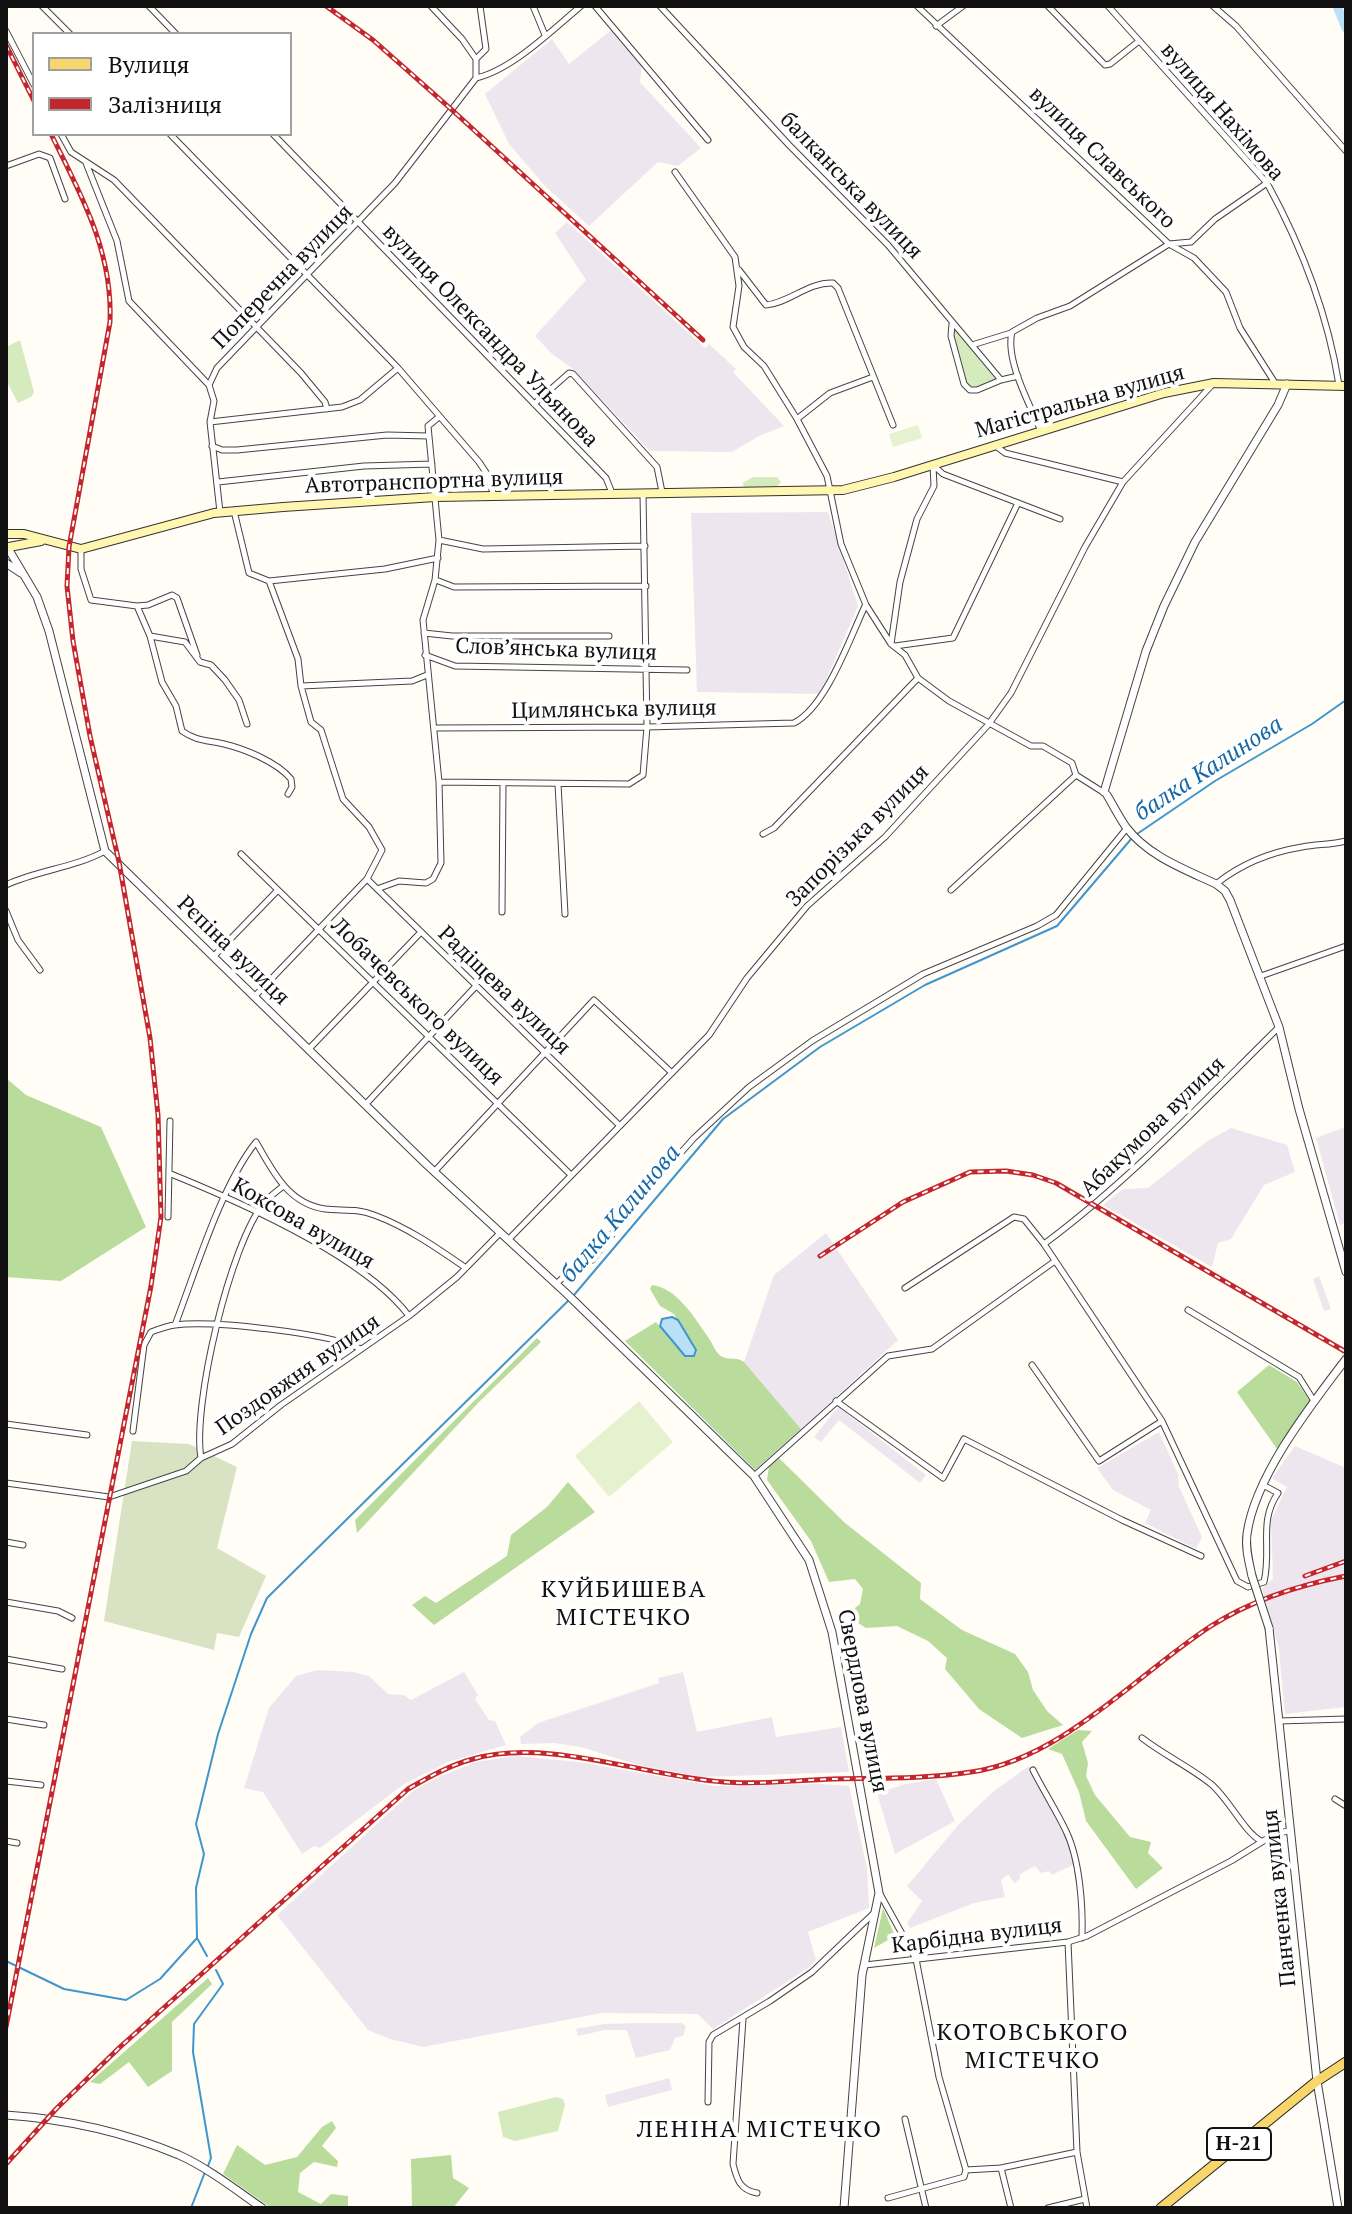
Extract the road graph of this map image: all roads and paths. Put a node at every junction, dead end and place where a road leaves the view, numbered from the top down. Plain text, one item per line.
1 (42, 6) edge
2 (149, 6) edge
3 (431, 6) edge
4 (480, 6) edge
5 (533, 6) edge
6 (581, 6) edge
7 (595, 6) edge
8 (660, 6) edge
9 (917, 6) edge
10 (963, 6) edge
11 (1048, 6) edge
12 (1108, 6) edge
13 (1213, 6) edge
14 (936, 26) junction
15 (6, 31) edge
16 (68, 32) edge
17 (174, 32) edge
18 (545, 35) junction
19 (1139, 41) junction
20 (476, 59) junction
21 (476, 78) junction
22 (32, 81) edge
23 (62, 136) edge
24 (172, 136) edge
25 (275, 136) edge
26 (708, 140) dead end
27 (1346, 151) edge
28 (85, 162) junction
29 (6, 166) edge
30 (675, 172) dead end
31 (1267, 183) junction
32 (65, 199) dead end
33 (359, 224) junction
34 (1169, 244) junction
35 (739, 270) junction
36 (306, 275) junction
37 (952, 322) junction
38 (255, 327) junction
39 (1012, 332) junction
40 (972, 345) junction
41 (398, 368) junction
42 (1018, 376) junction
43 (873, 377) junction
44 (1001, 380) junction
45 (1214, 383) junction
46 (1275, 383) junction
47 (1287, 384) junction
48 (209, 385) junction
49 (1343, 386) edge
50 (1280, 397) junction
51 (534, 404) junction
52 (327, 409) junction
53 (439, 417) junction
54 (797, 419) junction
55 (210, 422) junction
56 (893, 425) dead end
57 (1041, 431) junction
58 (429, 436) junction
59 (212, 446) junction
60 (995, 446) junction
61 (432, 464) junction
62 (932, 465) junction
63 (217, 482) junction
64 (1123, 482) junction
65 (830, 491) junction
66 (662, 493) junction
67 (613, 494) junction
68 (643, 494) junction
69 (494, 496) junction
70 (435, 497) junction
71 (1017, 505) junction
72 (234, 510) junction
73 (220, 512) junction
74 (1060, 519) dead end
75 (6, 534) edge
76 (45, 540) junction
77 (439, 540) junction
78 (645, 546) junction
79 (81, 549) junction
80 (8, 550) edge
81 (438, 558) junction
82 (6, 563) edge
83 (26, 578) junction
84 (435, 580) junction
85 (269, 581) junction
86 (646, 586) junction
87 (866, 605) junction
88 (137, 606) junction
89 (424, 633) junction
90 (150, 636) junction
91 (609, 636) dead end
92 (893, 645) junction
93 (425, 655) junction
94 (200, 662) junction
95 (646, 670) junction
96 (687, 670) dead end
97 (427, 675) junction
98 (918, 678) junction
99 (301, 686) junction
100 (247, 724) dead end
101 (988, 725) junction
102 (647, 727) junction
103 (434, 728) junction
104 (1076, 775) junction
105 (439, 782) junction
106 (503, 784) junction
107 (558, 784) junction
108 (1106, 793) junction
109 (288, 794) dead end
110 (1127, 828) junction
111 (763, 834) dead end
112 (1346, 841) edge
113 (105, 851) junction
114 (241, 854) dead end
115 (367, 879) junction
116 (1216, 884) junction
117 (6, 885) edge
118 (377, 889) junction
119 (951, 890) dead end
120 (277, 891) junction
121 (6, 911) edge
122 (502, 912) dead end
123 (565, 914) dead end
124 (318, 929) junction
125 (421, 932) junction
126 (1346, 946) edge
127 (213, 957) junction
128 (40, 970) dead end
129 (1261, 976) junction
130 (374, 982) junction
131 (476, 986) junction
132 (254, 997) junction
133 (1279, 1027) junction
134 (428, 1036) junction
135 (308, 1050) junction
136 (546, 1054) junction
137 (672, 1073) junction
138 (498, 1103) junction
139 (365, 1105) junction
140 (170, 1121) dead end
141 (619, 1125) junction
142 (434, 1172) junction
143 (171, 1174) junction
144 (571, 1175) junction
145 (282, 1187) junction
146 (226, 1196) junction
147 (258, 1212) junction
148 (168, 1217) dead end
149 (500, 1233) junction
150 (508, 1240) junction
151 (1044, 1244) junction
152 (1055, 1261) junction
153 (466, 1268) junction
154 (1346, 1272) edge
155 (556, 1285) junction
156 (905, 1288) dead end
157 (567, 1294) joint
158 (1188, 1310) dead end
159 (409, 1316) junction
160 (216, 1324) junction
161 (175, 1325) junction
162 (361, 1349) junction
163 (1346, 1359) edge
164 (1032, 1365) dead end
165 (836, 1401) junction
166 (1314, 1401) junction
167 (1162, 1421) junction
168 (6, 1424) edge
169 (133, 1431) dead end
170 (87, 1435) dead end
171 (201, 1458) junction
172 (754, 1476) junction
173 (6, 1483) edge
174 (1262, 1484) junction
175 (6, 1542) edge
176 (23, 1545) dead end
177 (1201, 1556) dead end
178 (6, 1602) edge
179 (72, 1618) dead end
180 (6, 1659) edge
181 (62, 1669) dead end
182 (6, 1719) edge
183 (1346, 1719) edge
184 (1279, 1721) junction
185 (44, 1725) dead end
186 (1142, 1738) dead end
187 (1033, 1770) dead end
188 (6, 1781) edge
189 (41, 1785) dead end
190 (1335, 1799) dead end
191 (1346, 1806) edge
192 (1291, 1830) junction
193 (6, 1841) edge
194 (1262, 1842) junction
195 (17, 1843) dead end
196 (879, 1893) junction
197 (876, 1912) junction
198 (1082, 1938) junction
199 (1068, 1942) junction
200 (916, 1959) junction
201 (864, 1965) junction
202 (743, 2018) junction
203 (1346, 2062) edge
204 (1317, 2081) junction
205 (708, 2102) dead end
206 (6, 2115) edge
207 (905, 2119) dead end
208 (1077, 2152) junction
209 (1001, 2168) junction
210 (966, 2170) junction
211 (921, 2189) junction
212 (757, 2193) dead end
213 (888, 2198) dead end
214 (1085, 2199) junction
215 (262, 2208) edge
216 (844, 2208) edge
217 (926, 2208) edge
218 (1011, 2208) edge
219 (1048, 2208) edge
220 (1087, 2208) edge
221 (1161, 2208) edge
222 (1338, 2208) edge

1 - 16 street
2 - 17 street
3 - 20 street
4 - 20 street
5 - 18 street
6 - 18 street
7 - 26 street
8 - 37 street, балканська вулиця
9 - 14 street, вулиця Славського
10 - 14 street
11 - 19 street
12 - 19 street, вулиця Нахімова
13 - 27 street
14 - 34 street, вулиця Славського
15 - 22 street
18 - 21 street
19 - 31 street, вулиця Нахімова
20 - 21 street
21 - 33 street, Поперечна вулиця
23 - 28 street
24 - 36 street
25 - 33 street, вулиця Олександра Ульянова
28 - 38 street
28 - 48 street
29 - 32 street
30 - 35 street
31 - 34 street
31 - 49 street, вулиця Нахімова
33 - 36 street, Поперечна вулиця
33 - 51 street, вулиця Олександра Ульянова
34 - 39 street
34 - 46 street, вулиця Славського
35 - 43 street
35 - 54 street
36 - 38 street, Поперечна вулиця
36 - 41 street
37 - 40 street, балканська вулиця
37 - 44 street
38 - 48 street, Поперечна вулиця
38 - 52 street
39 - 40 street
39 - 42 street
40 - 44 street, балканська вулиця
41 - 52 street
41 - 53 street
42 - 44 street
42 - 57 street
43 - 54 street
43 - 56 street
45 - 46 main road, Магістральна вулиця
45 - 57 main road, Магістральна вулиця
45 - 64 street, Запорізька вулиця
46 - 47 main road, Магістральна вулиця
46 - 50 street
47 - 49 main road, Магістральна вулиця
47 - 50 street
48 - 55 street
50 - 108 street
51 - 66 street
51 - 67 street, вулиця Олександра Ульянова
52 - 55 street
53 - 58 street
53 - 69 street
54 - 65 street
55 - 59 street
57 - 60 main road, Магістральна вулиця
58 - 59 street
58 - 61 street
59 - 63 street
60 - 62 main road, Магістральна вулиця
60 - 64 street
61 - 63 street
61 - 70 street
62 - 65 main road, Магістральна вулиця
62 - 71 street
62 - 92 street
63 - 73 street
64 - 101 street, Запорізька вулиця
65 - 66 main road, Автотранспортна вулиця
65 - 87 street
66 - 68 main road, Автотранспортна вулиця
67 - 68 main road, Автотранспортна вулиця
67 - 69 main road, Автотранспортна вулиця
68 - 78 street
69 - 70 main road, Автотранспортна вулиця
70 - 72 main road, Автотранспортна вулиця
70 - 77 street
71 - 74 street
71 - 92 street
72 - 73 main road, Автотранспортна вулиця
72 - 85 street
73 - 79 main road, Автотранспортна вулиця
75 - 76 main road, Автотранспортна вулиця
75 - 80 main road
76 - 79 main road, Автотранспортна вулиця
76 - 80 main road
77 - 78 street
77 - 81 street
78 - 86 street
79 - 88 street
80 - 83 street
81 - 84 street
81 - 85 street
82 - 83 street
83 - 113 street
84 - 86 street
84 - 89 street
85 - 99 street
86 - 95 street
87 - 92 street
87 - 102 street, Цимлянська вулиця
88 - 90 street
88 - 94 street
89 - 91 street
89 - 93 street
90 - 94 street
90 - 109 street
92 - 98 street
93 - 95 street, Слов’янська вулиця
93 - 97 street
94 - 100 street
95 - 96 street, Слов’янська вулиця
95 - 102 street
97 - 99 street, Слов’янська вулиця
97 - 103 street
98 - 101 street
98 - 111 street
99 - 115 street
101 - 104 street
101 - 137 street, Запорізька вулиця
102 - 103 street, Цимлянська вулиця
102 - 107 street
103 - 105 street
104 - 108 street
104 - 119 street
105 - 106 street
105 - 118 street
106 - 107 street
106 - 122 street
107 - 123 street
108 - 110 street
110 - 116 street
110 - 155 street
112 - 116 street
113 - 117 street
113 - 127 street, Рєпіна вулиця
114 - 120 street, Лобачевського вулиця
115 - 118 street, Радіщева вулиця
115 - 124 street
116 - 129 street
118 - 125 street, Радіщева вулиця
120 - 124 street, Лобачевського вулиця
120 - 127 street
121 - 128 street
124 - 130 street, Лобачевського вулиця
124 - 132 street
125 - 130 street
125 - 131 street, Радіщева вулиця
126 - 129 street
127 - 132 street, Рєпіна вулиця
129 - 133 street
130 - 134 street, Лобачевського вулиця
130 - 135 street
131 - 134 street
131 - 136 street, Радіщева вулиця
132 - 135 street, Рєпіна вулиця
133 - 151 street, Абакумова вулиця
133 - 154 street
134 - 138 street, Лобачевського вулиця
134 - 139 street
135 - 139 street, Рєпіна вулиця
136 - 137 street
136 - 138 street
136 - 141 street, Радіщева вулиця
137 - 141 street, Запорізька вулиця
138 - 142 street
138 - 144 street, Лобачевського вулиця
139 - 142 street, Рєпіна вулиця
140 - 143 street
141 - 144 street, Запорізька вулиця
142 - 149 street, Рєпіна вулиця
143 - 146 street, Коксова вулиця
143 - 148 street
144 - 150 street, Запорізька вулиця
145 - 146 street
145 - 147 street
145 - 153 street
146 - 147 street, Коксова вулиця
146 - 161 street
147 - 159 street, Коксова вулиця
147 - 160 street
149 - 150 street, Рєпіна вулиця
149 - 153 street, Поздовжня вулиця
150 - 155 street, Рєпіна вулиця
151 - 152 street
151 - 156 street
152 - 165 street
152 - 167 street
153 - 159 street, Поздовжня вулиця
155 - 157 street, Рєпіна вулиця
157 - 172 street, Свердлова вулиця
158 - 166 street
159 - 162 street, Поздовжня вулиця
160 - 161 street
160 - 162 street
160 - 171 street
161 - 169 street
162 - 171 street, Поздовжня вулиця
163 - 166 street, Панченка вулиця
164 - 167 street
165 - 172 street
165 - 177 street
166 - 174 street, Панченка вулиця
167 - 174 street
168 - 170 street
171 - 173 street, Поздовжня вулиця
172 - 196 street, Свердлова вулиця
174 - 184 street, Панченка вулиця, bridge
175 - 176 street
178 - 179 street
180 - 181 street
182 - 185 street
183 - 184 street
184 - 192 street, Панченка вулиця
186 - 194 street
187 - 198 street
188 - 189 street
190 - 191 street
192 - 194 street, Карбідна вулиця
192 - 204 street, Панченка вулиця
193 - 195 street
194 - 198 street, Карбідна вулиця
196 - 197 street, Свердлова вулиця
196 - 200 street
197 - 201 street, Свердлова вулиця
197 - 202 street
198 - 199 street, Карбідна вулиця
199 - 200 street, Карбідна вулиця
199 - 208 street
200 - 201 street, Карбідна вулиця
200 - 210 street
201 - 216 street, Свердлова вулиця
202 - 205 street
202 - 212 street
203 - 204 main road, Н-21
204 - 221 main road, Н-21
204 - 222 street, Панченка вулиця
206 - 215 street
207 - 211 street
208 - 209 street
208 - 214 street
209 - 210 street
209 - 218 street
210 - 211 street
211 - 213 street
211 - 217 street
214 - 219 street
214 - 220 street

